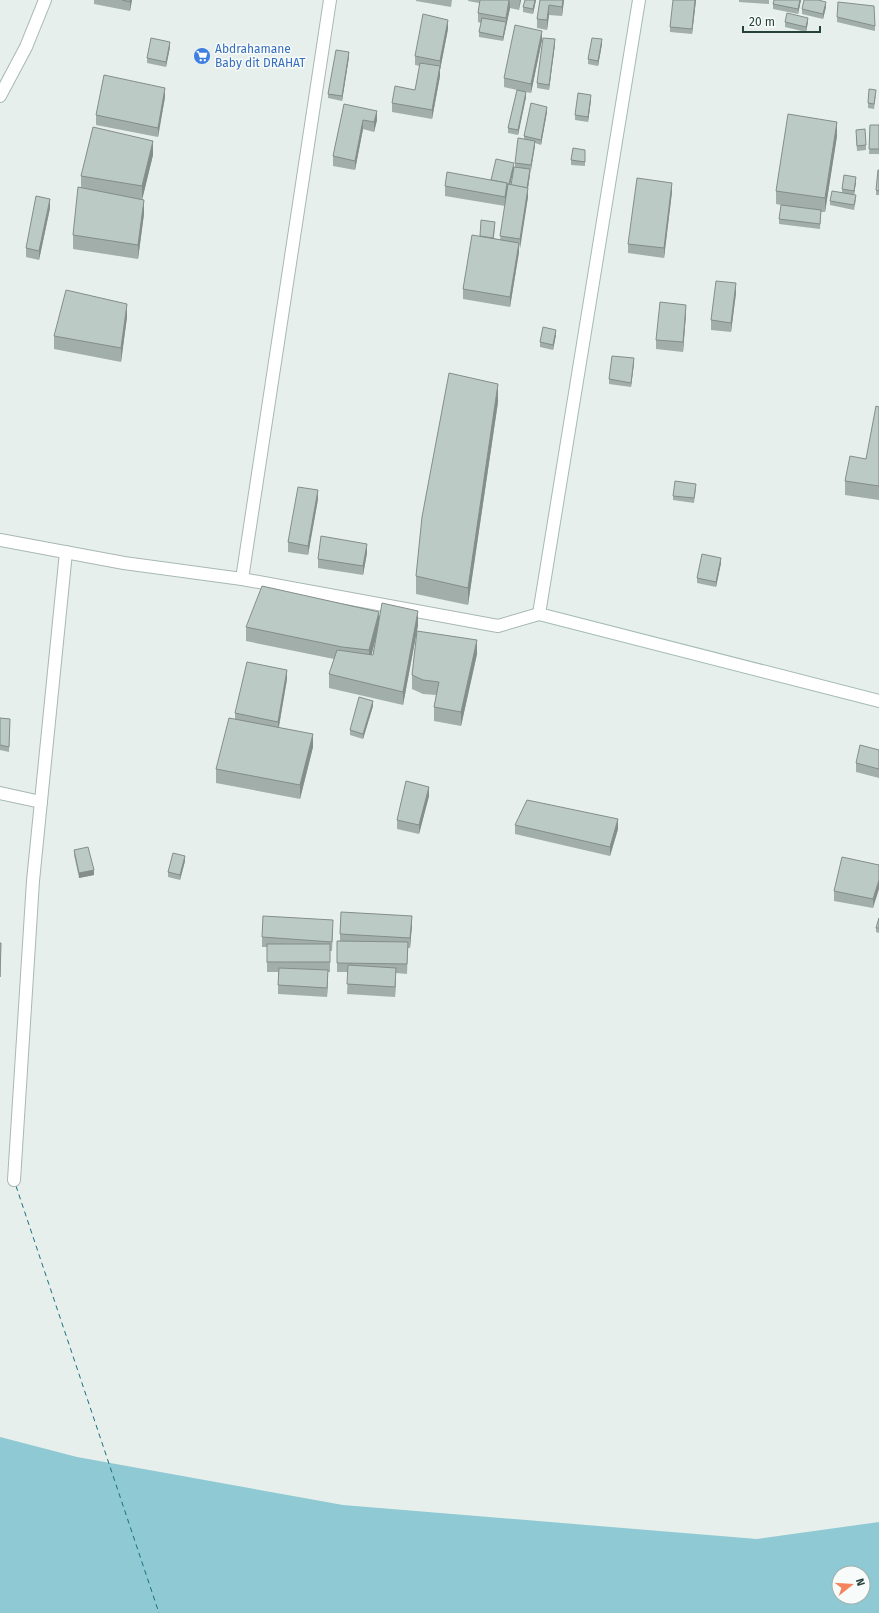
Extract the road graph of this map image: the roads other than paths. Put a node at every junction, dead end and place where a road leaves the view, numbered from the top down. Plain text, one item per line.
1 (45, 0) edge
2 (330, 0) edge
3 (639, 0) edge
4 (0, 96) edge
5 (0, 540) edge
6 (66, 552) junction
7 (242, 579) junction
8 (539, 614) junction
9 (879, 701) edge
10 (0, 793) edge
11 (41, 802) junction
12 (14, 1180) dead end

1 - 4 street
2 - 7 street
3 - 8 street
5 - 6 street
6 - 7 street
6 - 11 street
7 - 8 street
8 - 9 street
10 - 11 street
11 - 12 street

